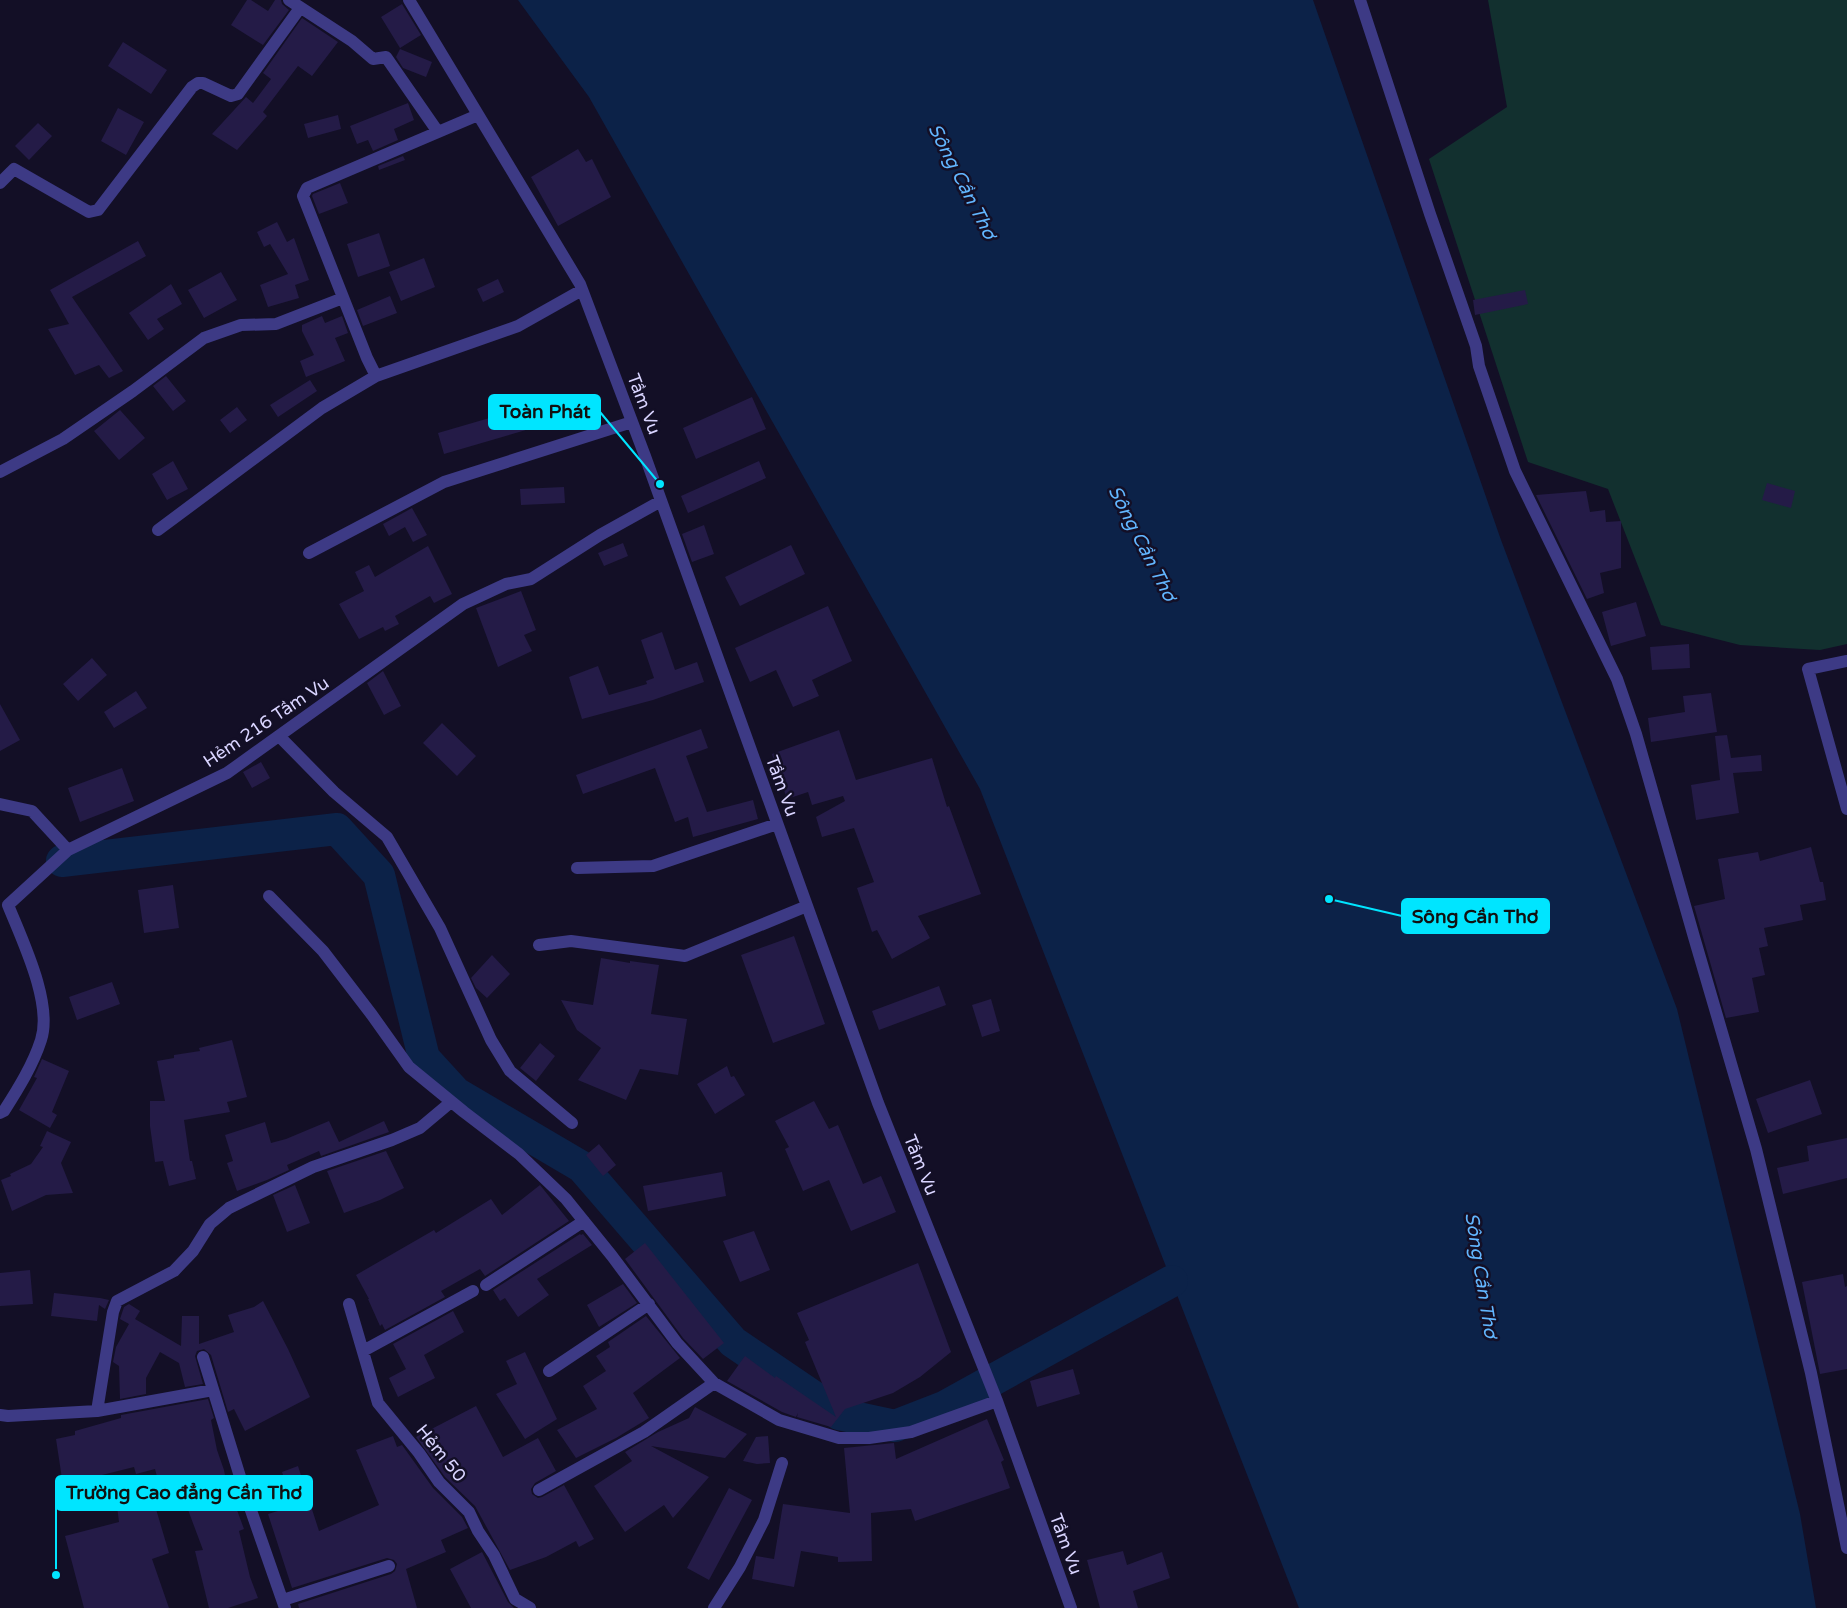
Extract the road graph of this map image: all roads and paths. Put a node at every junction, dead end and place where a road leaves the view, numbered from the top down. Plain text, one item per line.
1 (289, 0) edge
2 (410, 0) edge
3 (1360, 0) edge
4 (300, 8) junction
5 (478, 115) junction
6 (438, 132) junction
7 (0, 183) edge
8 (582, 290) junction
9 (343, 298) junction
10 (376, 376) junction
11 (632, 422) junction
12 (0, 472) edge
13 (661, 500) junction
14 (158, 530) dead end
15 (309, 553) dead end
16 (1847, 661) edge
17 (279, 736) junction
18 (0, 804) edge
19 (1847, 809) edge
20 (777, 824) junction
21 (68, 850) junction
22 (577, 868) dead end
23 (269, 896) dead end
24 (807, 906) junction
25 (539, 945) dead end
26 (452, 1102) junction
27 (0, 1113) edge
28 (572, 1123) dead end
29 (584, 1221) junction
30 (486, 1285) dead end
31 (473, 1291) dead end
32 (350, 1304) dead end
33 (649, 1304) junction
34 (363, 1351) junction
35 (202, 1357) dead end
36 (549, 1371) dead end
37 (714, 1383) junction
38 (213, 1390) junction
39 (997, 1400) junction
40 (97, 1411) junction
41 (0, 1415) edge
42 (782, 1463) dead end
43 (539, 1490) dead end
44 (1847, 1548) edge
45 (389, 1566) dead end
46 (284, 1604) edge
47 (530, 1608) edge
48 (714, 1608) edge
49 (1071, 1608) edge

1 - 4 street
2 - 5 street, Tầm Vu
3 - 44 street
4 - 6 street
4 - 7 street
5 - 6 street
5 - 8 street, Tầm Vu
6 - 9 street
8 - 10 street
8 - 11 street, Tầm Vu
9 - 10 street
9 - 12 street
10 - 14 street
11 - 13 street, Tầm Vu
11 - 15 street
13 - 17 street, Hẻm 216 Tầm Vu
13 - 20 street, Tầm Vu
16 - 19 street
17 - 21 street, Hẻm 216 Tầm Vu
17 - 28 street
18 - 21 street
20 - 22 street
20 - 24 street, Tầm Vu
21 - 27 street, Hẻm 216 Tầm Vu
23 - 26 street
24 - 25 street
24 - 39 street, Tầm Vu
26 - 29 street
26 - 40 street
29 - 30 street
29 - 33 street
31 - 34 street
32 - 34 street, Hẻm 50
33 - 36 street
33 - 37 street
34 - 47 street, Hẻm 50
35 - 38 street
37 - 39 street
37 - 43 street
38 - 40 street
38 - 46 street
39 - 49 street, Tầm Vu
40 - 41 street
42 - 48 street
45 - 46 street

